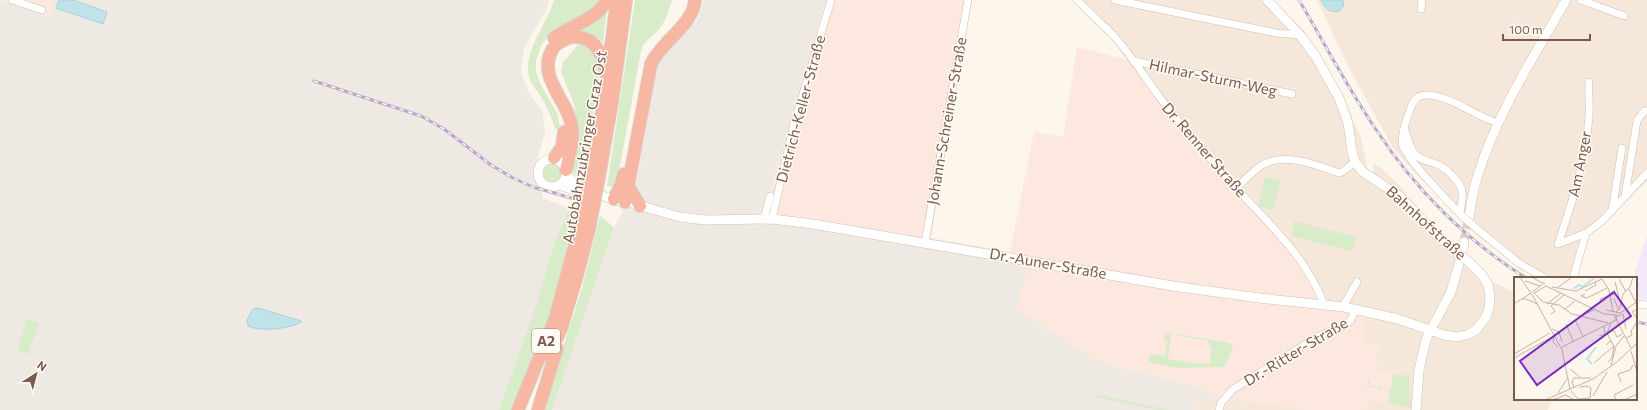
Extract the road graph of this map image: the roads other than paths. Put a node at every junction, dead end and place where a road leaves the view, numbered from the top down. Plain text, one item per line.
1 (12, 0) edge
2 (607, 0) edge
3 (689, 0) edge
4 (695, 0) edge
5 (831, 0) edge
6 (968, 0) edge
7 (1077, 0) edge
8 (1115, 0) edge
9 (1267, 0) edge
10 (1422, 0) edge
11 (1566, 0) edge
12 (1581, 0) edge
13 (624, 2) edge
14 (1421, 9) dead end
15 (42, 10) dead end
16 (1624, 16) dead end
17 (1300, 35) junction
18 (1134, 61) junction
19 (607, 73) junction
20 (1589, 82) dead end
21 (1292, 94) dead end
22 (1647, 111) edge
23 (1499, 123) junction
24 (1405, 128) junction
25 (1622, 148) dead end
26 (554, 158) junction
27 (1424, 161) junction
28 (1355, 162) junction
29 (1418, 168) junction
30 (566, 173) junction
31 (1647, 173) edge
32 (595, 176) junction
33 (559, 185) junction
34 (628, 186) junction
35 (1236, 188) junction
36 (770, 196) dead end
37 (1625, 196) junction
38 (614, 199) junction
39 (640, 206) junction
40 (1612, 211) junction
41 (1464, 215) junction
42 (768, 219) junction
43 (586, 223) junction
44 (1586, 233) junction
45 (926, 243) junction
46 (1461, 251) junction
47 (1543, 277) edge
48 (1573, 277) edge
49 (1357, 282) dead end
50 (1637, 304) edge
51 (1324, 305) junction
52 (1647, 305) edge
53 (1344, 307) junction
54 (1356, 309) junction
55 (560, 329) junction
56 (1429, 331) junction
57 (518, 410) edge
58 (526, 410) edge
59 (538, 410) edge
60 (1219, 410) edge
61 (1416, 410) edge

1 - 15 street
2 - 26 highway
3 - 38 highway
4 - 34 highway
5 - 42 street, Dietrich-Keller-Straße
6 - 45 street, Johann-Schreiner-Straße
7 - 18 street, Dr. Renner Straße
8 - 17 street
9 - 17 main road
10 - 14 street
11 - 23 main road
12 - 16 street
13 - 19 highway, Autobahnzubringer Graz Ost / A2
13 - 32 highway, Autobahnzubringer Graz Ost / A2
17 - 28 main road
18 - 21 street, Hilmar-Sturm-Weg
18 - 35 street, Dr. Renner Straße
19 - 30 highway
19 - 32 highway, Autobahnzubringer Graz Ost / A2
20 - 44 street, Am Anger
22 - 37 street
23 - 24 street
23 - 41 main road
24 - 27 street
24 - 29 street
25 - 40 street
26 - 30 main road
26 - 33 main road
27 - 29 street
27 - 41 street
28 - 35 street
28 - 46 main road, Bahnhofstraße
29 - 41 street
30 - 33 main road
30 - 33 main road
31 - 37 street
32 - 43 highway, Autobahnzubringer Graz Ost / A2, bridge
34 - 38 highway
34 - 39 highway
35 - 51 street, Dr. Renner Straße
36 - 42 street
37 - 40 street
38 - 39 main road, Dr.-Auner-Straße
39 - 42 main road, Dr.-Auner-Straße
40 - 44 street
41 - 47 street, bridge
42 - 45 main road, Dr.-Auner-Straße
43 - 55 highway, Autobahnzubringer Graz Ost / A2
43 - 57 highway, Autobahnzubringer Graz Ost / A2
44 - 48 street
45 - 51 main road, Dr.-Auner-Straße
46 - 56 main road
46 - 56 main road, Bahnhofstraße, bridge
49 - 53 street
50 - 52 street
51 - 53 main road, Dr.-Auner-Straße
53 - 54 main road, Dr.-Auner-Straße
54 - 56 main road, Dr.-Auner-Straße
54 - 60 street, Dr.-Ritter-Straße
55 - 58 highway, Autobahnzubringer Graz Ost / A2
55 - 59 highway
56 - 61 main road

